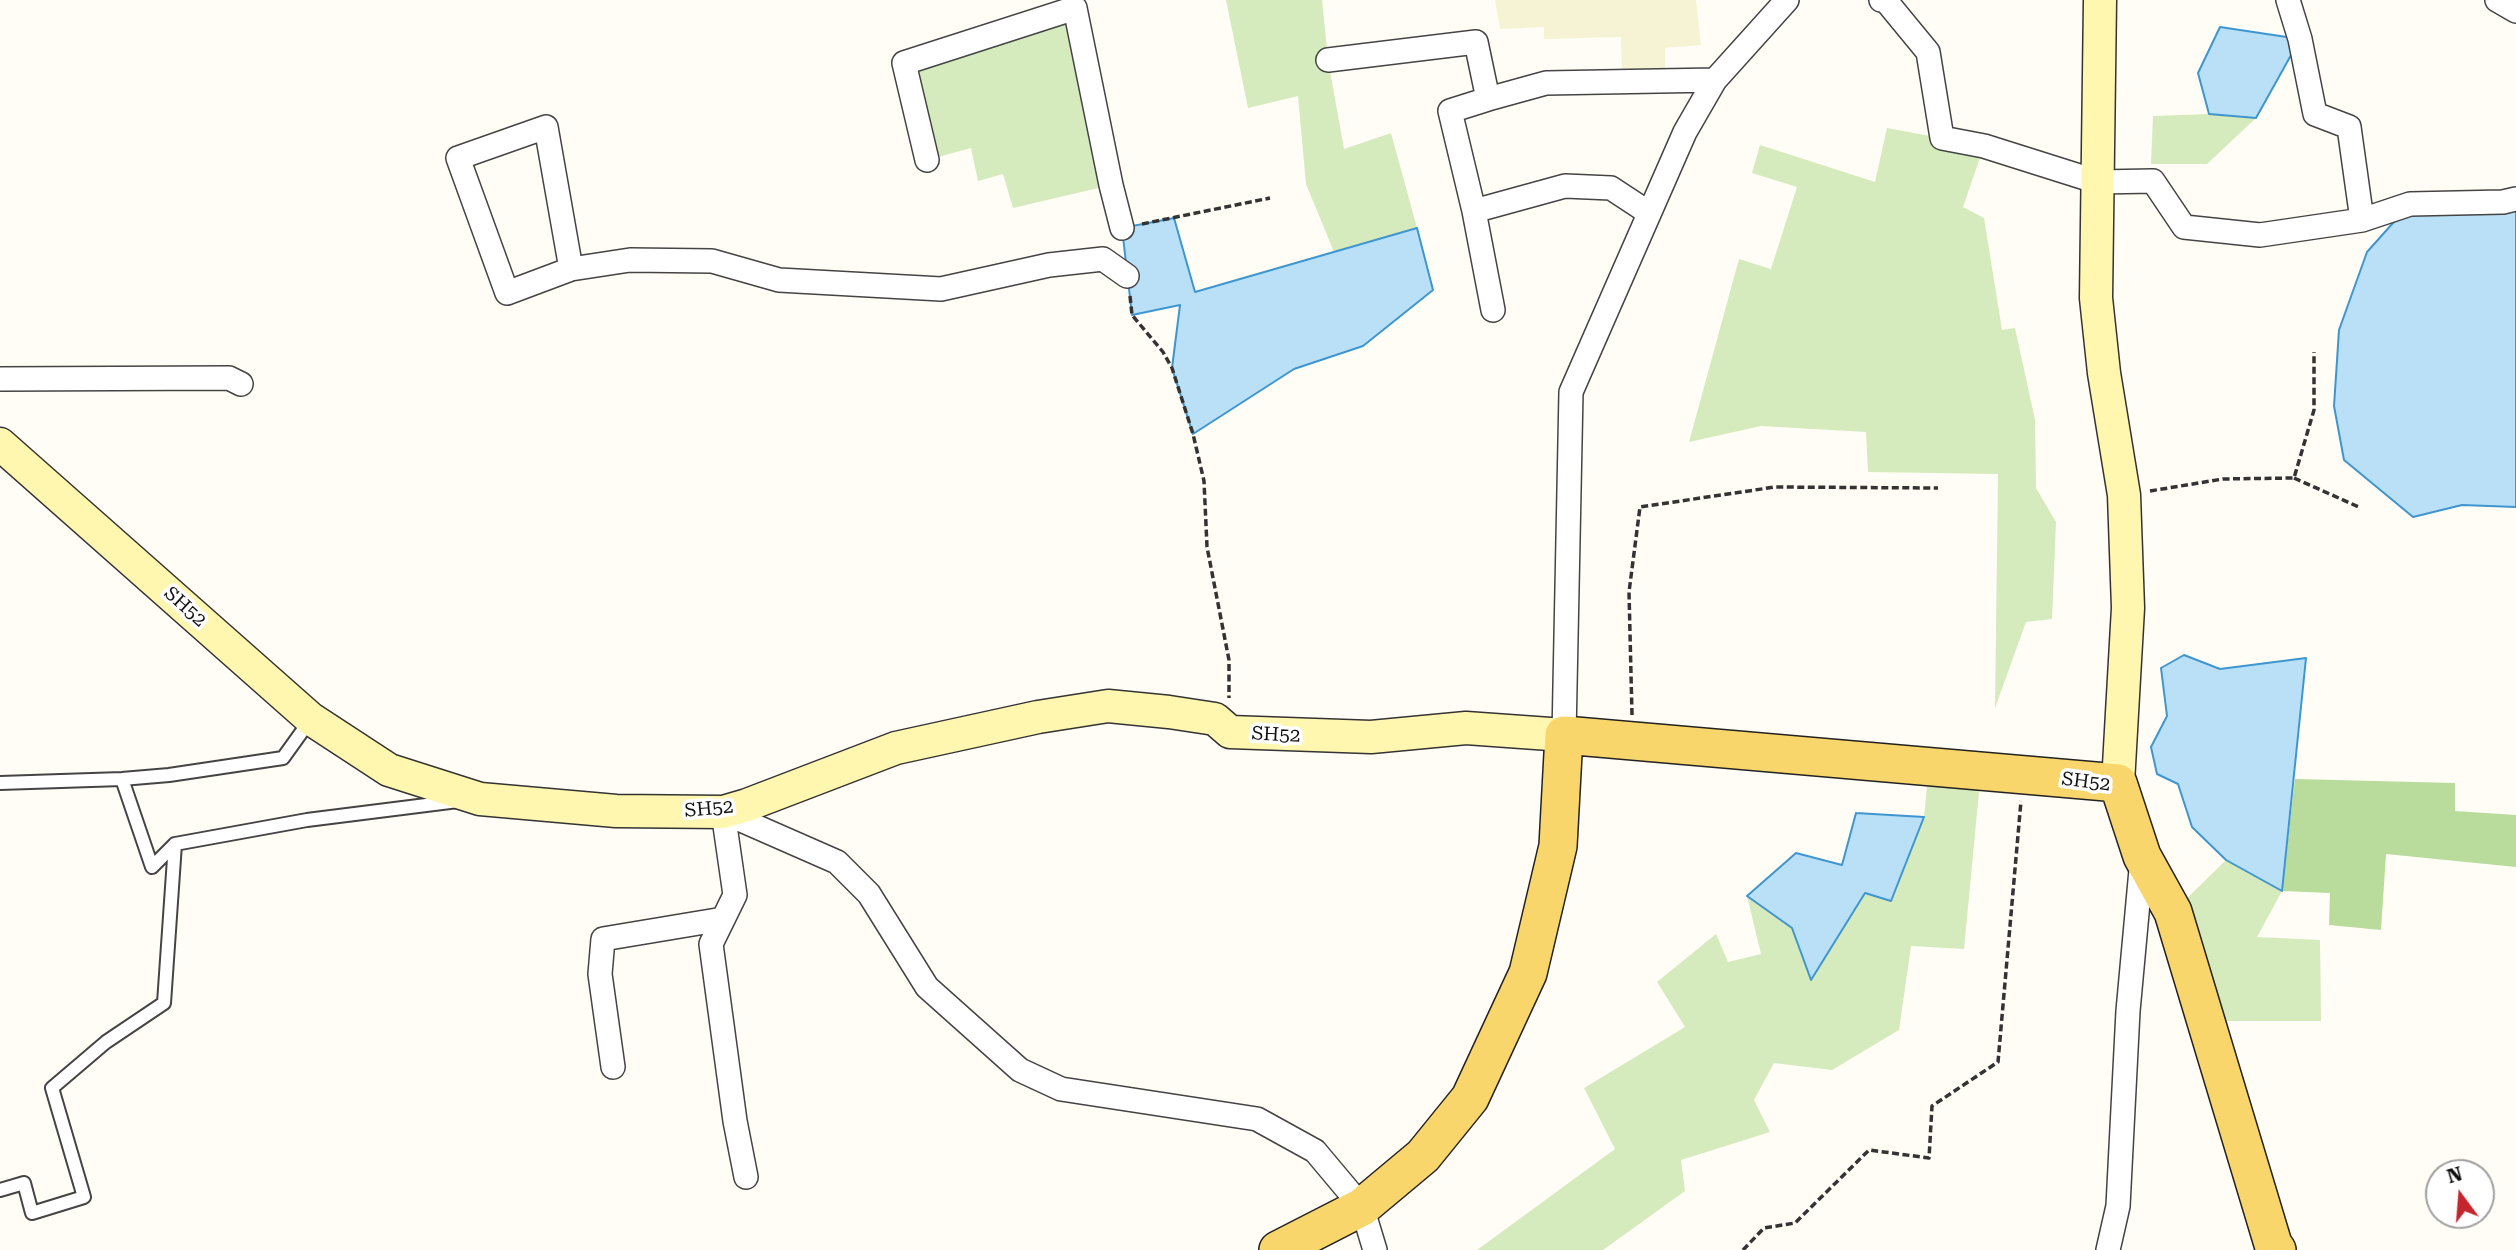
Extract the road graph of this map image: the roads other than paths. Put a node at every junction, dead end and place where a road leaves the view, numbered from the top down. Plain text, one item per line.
1 (1787, 0) edge
2 (1881, 0) edge
3 (2100, 0) edge
4 (2288, 0) edge
5 (2497, 0) edge
6 (2516, 11) edge
7 (1328, 60) dead end
8 (1715, 80) junction
9 (1488, 99) junction
10 (927, 160) dead end
11 (2098, 182) junction
12 (2516, 199) edge
13 (1474, 211) junction
14 (1649, 213) junction
15 (2362, 220) junction
16 (1122, 228) dead end
17 (571, 269) junction
18 (1127, 276) dead end
19 (1493, 310) dead end
20 (0, 379) edge
21 (241, 384) dead end
22 (0, 444) edge
23 (311, 719) junction
24 (1564, 735) junction
25 (122, 779) junction
26 (0, 783) edge
27 (2118, 783) junction
28 (480, 799) junction
29 (723, 812) junction
30 (175, 844) junction
31 (2142, 856) junction
32 (723, 919) junction
33 (613, 1067) dead end
34 (746, 1177) dead end
35 (0, 1189) edge
36 (1362, 1207) junction
37 (1278, 1250) edge
38 (1375, 1250) edge
39 (2108, 1250) edge
40 (2277, 1250) edge

1 - 8 street
2 - 11 street
3 - 11 street
4 - 15 street
5 - 6 street
7 - 9 street
8 - 9 street
8 - 14 street
9 - 13 street
10 - 16 street
11 - 15 street
11 - 27 street
12 - 15 street
13 - 14 street
13 - 19 street
14 - 24 street
17 - 17 street
17 - 18 street
20 - 21 street
22 - 23 street, SH52 / SH52
23 - 25 lane
23 - 28 street, SH52 / SH52
24 - 27 main road, SH52 / SH52
24 - 29 street, SH52 / SH52
24 - 36 main road
25 - 26 lane
25 - 30 lane
27 - 31 main road, SH52 / SH52
28 - 29 street, SH52 / SH52
28 - 30 lane
29 - 32 street
29 - 36 street
30 - 35 lane
31 - 39 street
31 - 40 main road, SH52 / SH52
32 - 33 street
32 - 34 street
36 - 37 main road
36 - 38 street

